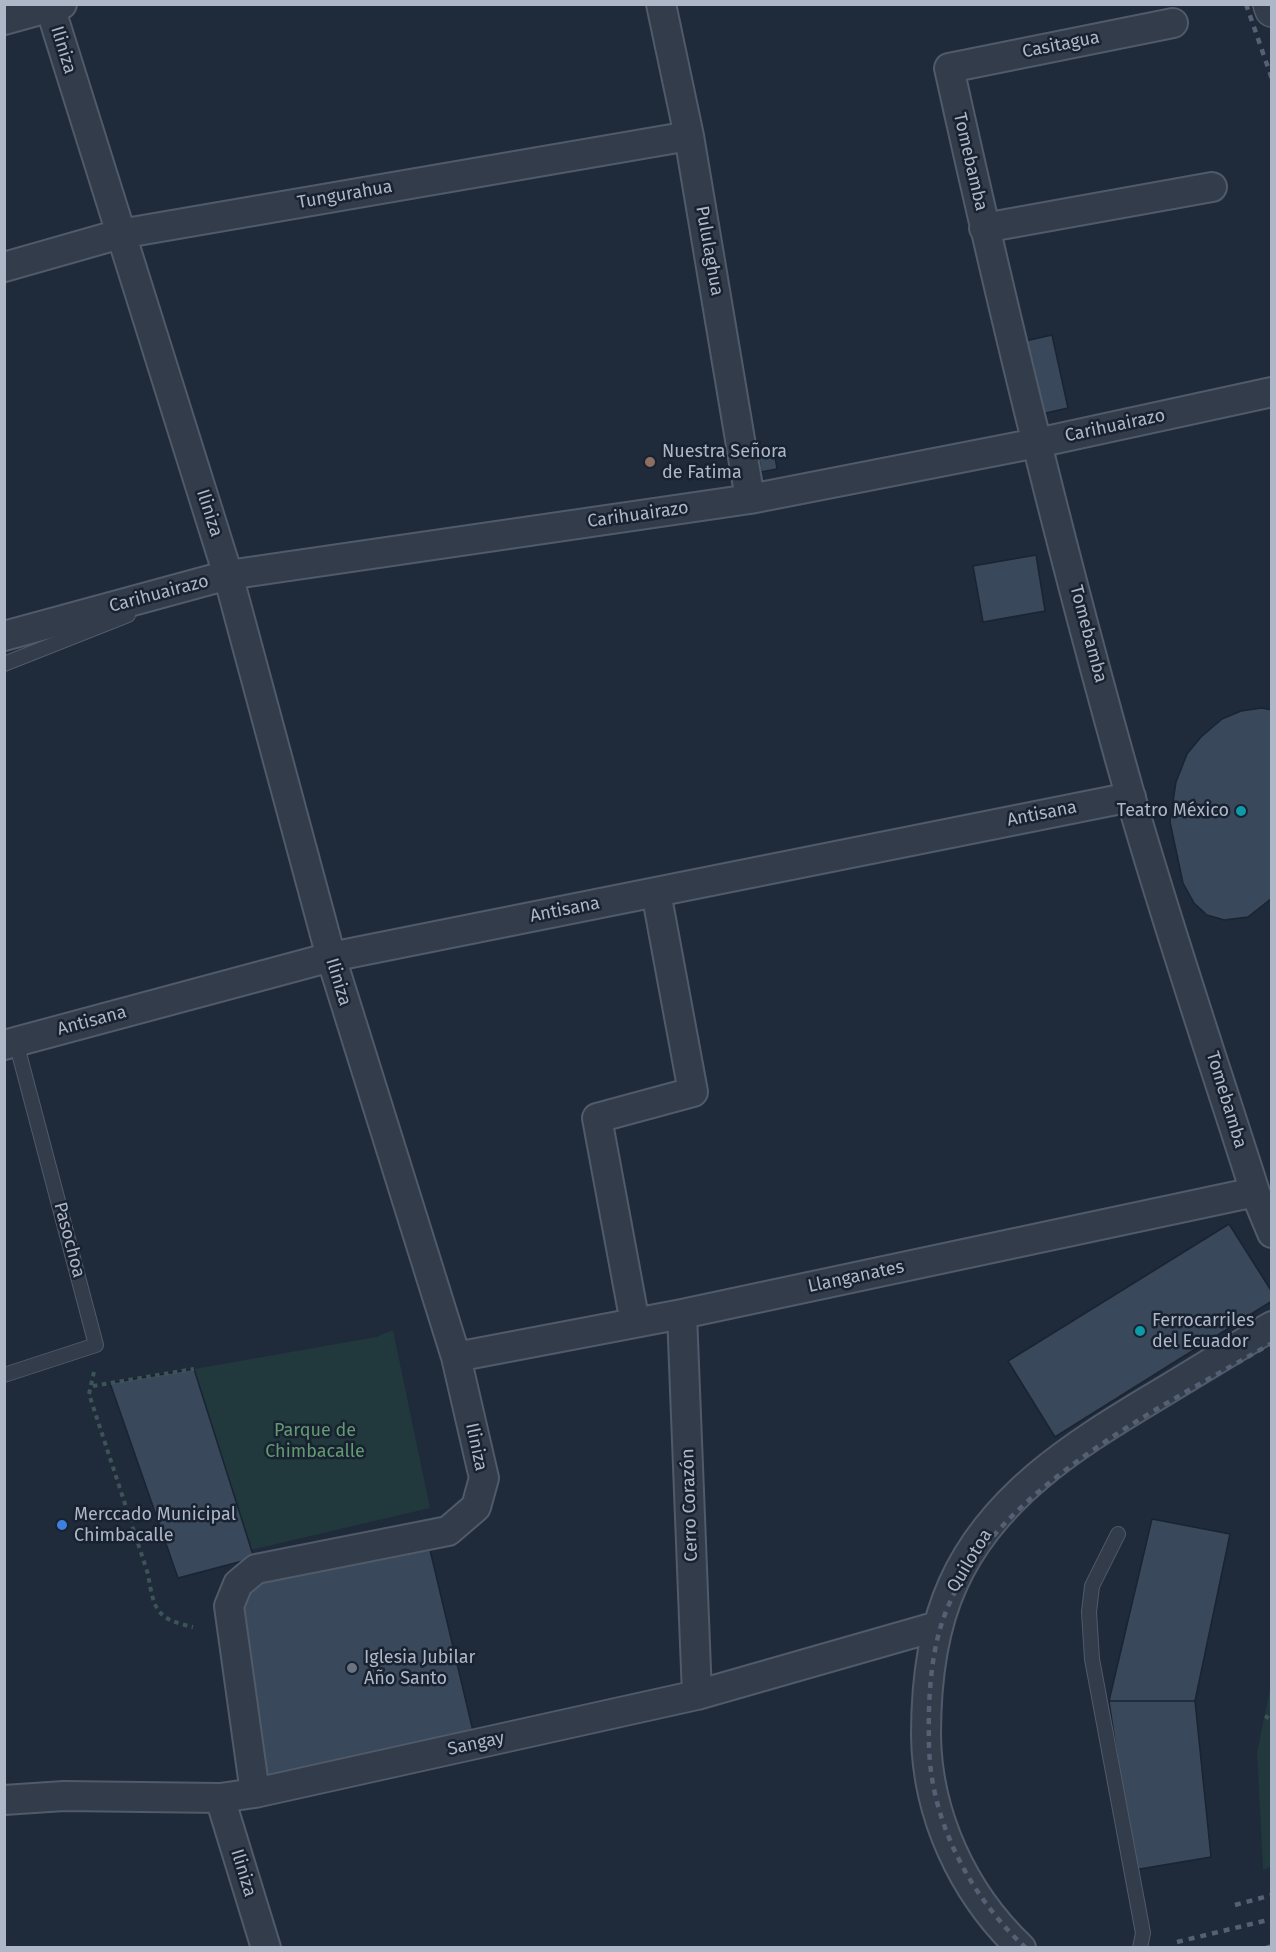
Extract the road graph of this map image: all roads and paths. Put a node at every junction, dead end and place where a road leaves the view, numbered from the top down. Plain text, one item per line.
1 (661, 4) edge
2 (1270, 4) edge
3 (56, 6) edge
4 (1272, 10) edge
5 (4, 20) edge
6 (1173, 22) dead end
7 (949, 68) joint
8 (689, 136) junction
9 (1212, 187) dead end
10 (984, 228) junction
11 (120, 234) junction
12 (4, 267) edge
13 (1272, 392) edge
14 (1037, 443) junction
15 (750, 499) junction
16 (228, 575) junction
17 (4, 636) edge
18 (4, 664) edge
19 (1131, 796) junction
20 (656, 892) junction
21 (331, 957) junction
22 (10, 1043) edge
23 (1255, 1192) junction
24 (1272, 1233) edge
25 (682, 1314) junction
26 (635, 1323) junction
27 (1272, 1326) edge
28 (96, 1345) junction
29 (456, 1357) junction
30 (194, 1370) dead end
31 (4, 1375) edge
32 (93, 1386) junction
33 (1118, 1534) dead end
34 (938, 1626) junction
35 (193, 1627) dead end
36 (697, 1695) junction
37 (1265, 1716) dead end
38 (1272, 1720) edge
39 (255, 1793) junction
40 (220, 1798) junction
41 (4, 1800) edge
42 (266, 1947) edge
43 (1021, 1947) edge
44 (1140, 1947) edge

1 - 8 street, Pululaghua
2 - 4 street
3 - 5 street
3 - 11 street, Iliniza
6 - 7 street, Casitagua
7 - 10 street, Tomebamba
8 - 11 street, Tungurahua
8 - 15 street, Pululaghua
9 - 10 street
10 - 14 street, Tomebamba
11 - 12 street, Tungurahua
11 - 16 street, Iliniza
13 - 14 street, Carihuairazo
14 - 15 street, Carihuairazo
14 - 19 street, Tomebamba
15 - 16 street, Carihuairazo
16 - 17 street, Carihuairazo
16 - 18 lane
16 - 21 street, Iliniza
19 - 20 street, Antisana
19 - 23 street, Tomebamba
20 - 21 street, Antisana
20 - 26 street
21 - 22 street, Antisana
21 - 29 street, Iliniza
22 - 28 lane, Pasochoa
23 - 24 street
23 - 25 street, Llanganates
25 - 26 street, Llanganates
25 - 36 street, Cerro Corazón
26 - 29 street, Llanganates
27 - 34 street, Quilotoa
28 - 31 lane
28 - 32 path
29 - 39 street, Iliniza
30 - 32 path
32 - 35 path
33 - 44 lane
34 - 36 street, Sangay
34 - 43 street, Quilotoa
36 - 39 street, Sangay
37 - 38 path
39 - 40 street, Sangay
40 - 41 street, Sangay
40 - 42 street, Iliniza

